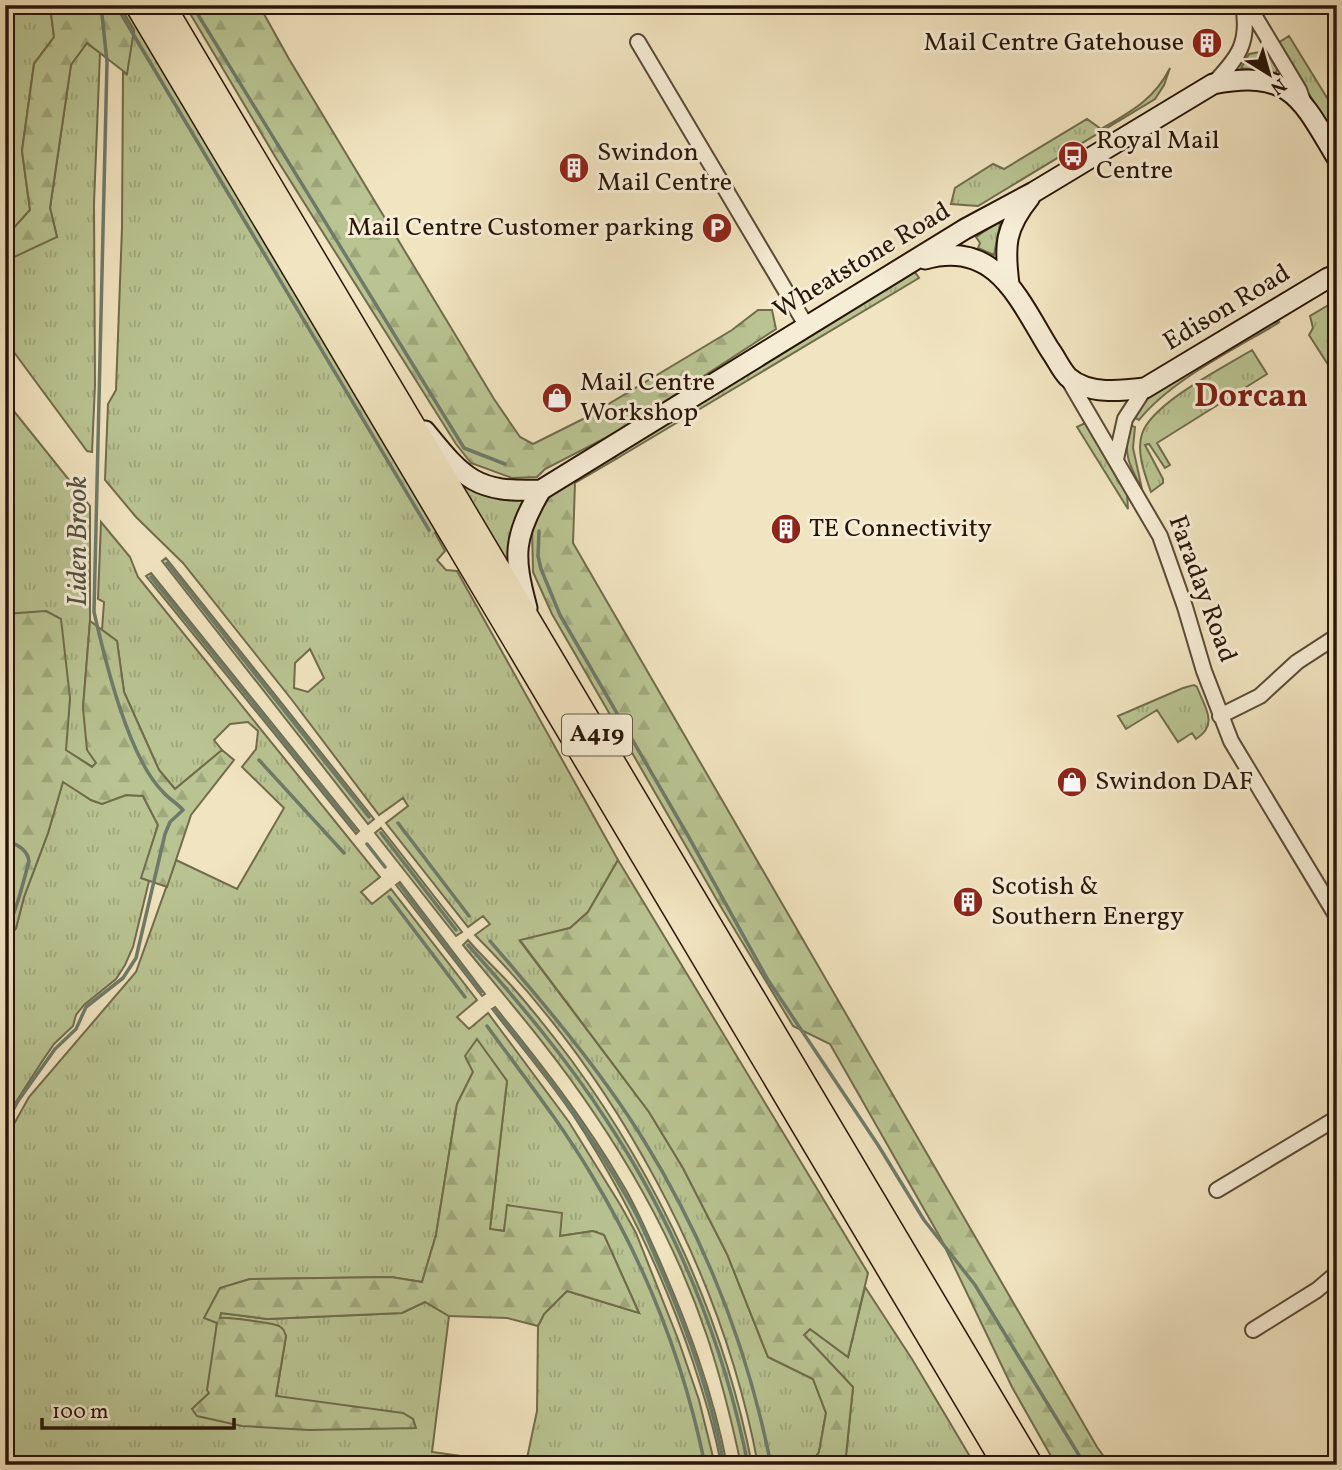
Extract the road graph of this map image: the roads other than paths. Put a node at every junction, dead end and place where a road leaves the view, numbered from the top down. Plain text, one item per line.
1 (137, 5) edge
2 (163, 5) edge
3 (1245, 5) edge
4 (638, 42) dead end
5 (1213, 84) junction
6 (1303, 103) junction
7 (1337, 158) edge
8 (1034, 192) junction
9 (907, 265) junction
10 (1334, 273) edge
11 (1009, 284) junction
12 (806, 326) junction
13 (1067, 376) junction
14 (391, 388) junction
15 (1145, 388) junction
16 (1116, 459) junction
17 (541, 490) junction
18 (531, 626) junction
19 (1337, 636) edge
20 (1220, 716) junction
21 (1337, 917) edge
22 (1337, 1118) edge
23 (1217, 1190) dead end
24 (1337, 1273) edge
25 (1253, 1330) dead end
26 (1005, 1465) edge
27 (1031, 1465) edge

1 - 26 highway, A419
2 - 14 highway, A419
3 - 5 street, Wheatstone Road
3 - 6 street
4 - 12 street
5 - 6 main road, Wheatstone Road
5 - 8 main road, Wheatstone Road
6 - 7 main road
8 - 9 main road, Wheatstone Road
8 - 11 main road, Faraday Road
9 - 11 main road, Faraday Road
9 - 12 main road, Wheatstone Road
10 - 15 main road, Edison Road
11 - 13 main road, Faraday Road
12 - 17 main road, Wheatstone Road
13 - 15 main road, Edison Road
13 - 16 street, Faraday Road
14 - 17 main road
14 - 18 highway, A419
15 - 16 street, Edison Road
16 - 20 street, Faraday Road
17 - 18 main road
18 - 27 highway, A419
19 - 20 street
20 - 21 street, Faraday Road
22 - 23 street
24 - 25 street

